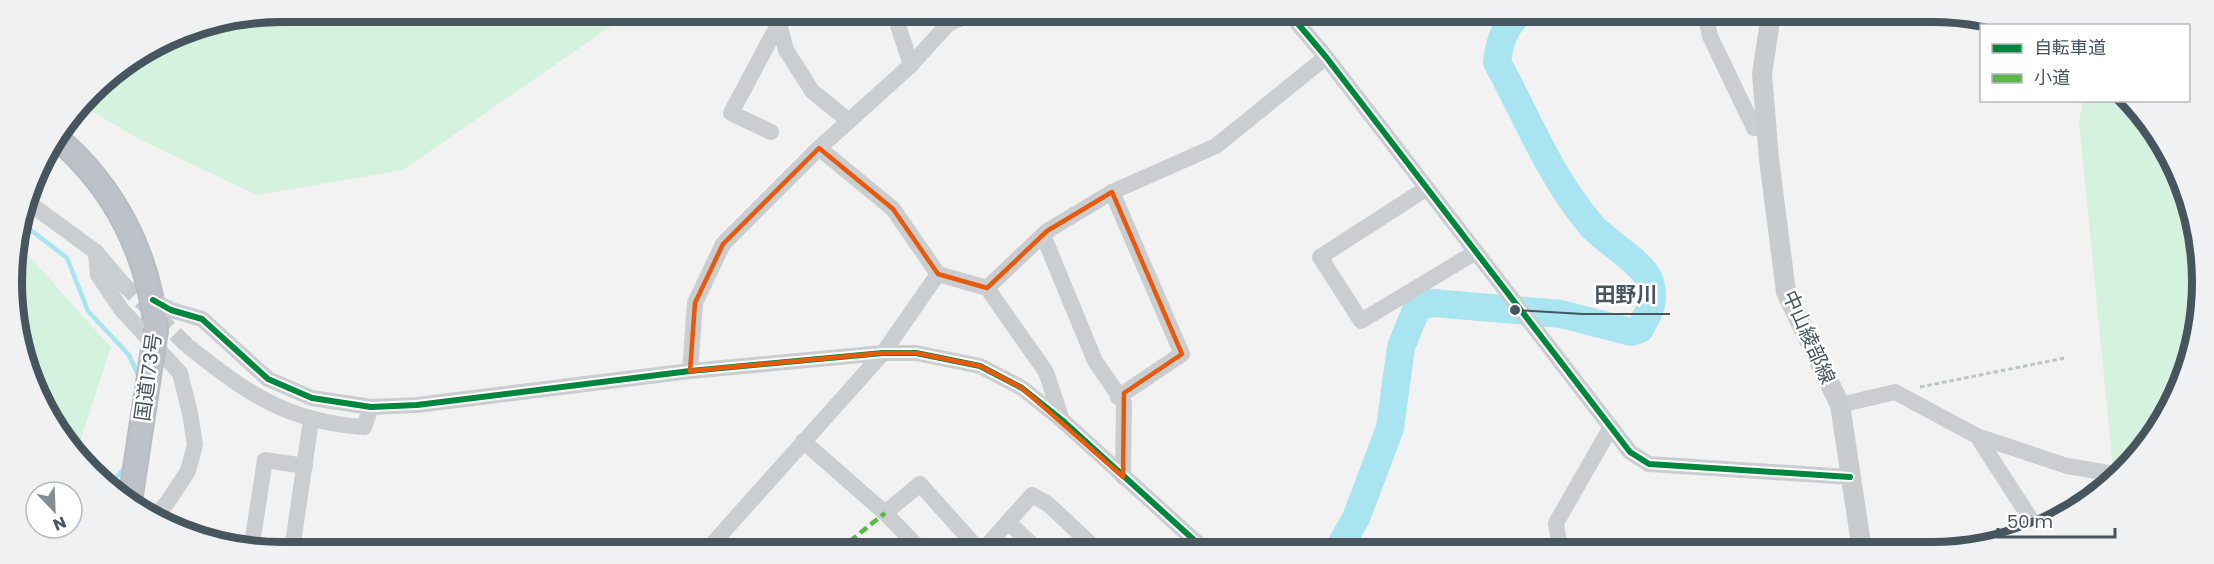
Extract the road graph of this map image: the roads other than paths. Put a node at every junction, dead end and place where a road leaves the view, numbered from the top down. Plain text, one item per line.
1 (772, 22) edge
2 (776, 22) edge
3 (899, 22) edge
4 (947, 22) edge
5 (1297, 22) edge
6 (1707, 22) edge
7 (1770, 22) edge
8 (1326, 57) junction
9 (911, 65) junction
10 (849, 121) junction
11 (1766, 126) junction
12 (771, 132) dead end
13 (62, 144) edge
14 (819, 148) junction
15 (1427, 188) junction
16 (1112, 192) junction
17 (34, 206) edge
18 (1043, 235) junction
19 (96, 252) junction
20 (1476, 252) junction
21 (938, 274) junction
22 (123, 284) tunnel mouth
23 (987, 288) junction
24 (153, 300) junction
25 (189, 347) tunnel mouth
26 (883, 353) junction
27 (690, 371) junction
28 (1118, 397) junction
29 (1840, 405) junction
30 (371, 407) junction
31 (310, 420) junction
32 (1062, 420) junction
33 (1611, 428) junction
34 (1977, 436) junction
35 (803, 441) junction
36 (305, 466) junction
37 (2107, 473) edge
38 (1123, 477) junction
39 (1850, 477) junction
40 (131, 493) edge
41 (160, 511) edge
42 (885, 513) junction
43 (2032, 521) edge
44 (1008, 522) junction
45 (253, 540) edge
46 (293, 542) edge
47 (714, 542) edge
48 (913, 542) edge
49 (974, 542) edge
50 (989, 542) edge
51 (1029, 542) edge
52 (1088, 542) edge
53 (1196, 542) edge
54 (1559, 542) edge
55 (1861, 542) edge

1 - 12 street
2 - 10 street
3 - 9 street
4 - 9 street
5 - 8 street
6 - 11 street
7 - 11 main road, 中山綾部線
8 - 15 street
8 - 16 street
9 - 10 street
10 - 14 street
11 - 29 main road, 中山綾部線
13 - 24 highway, 国道173号
14 - 21 street
14 - 27 street
15 - 20 street
15 - 20 street
16 - 18 street
16 - 28 street
17 - 19 street
18 - 23 street
18 - 28 street
19 - 22 street
19 - 41 street
20 - 33 street
21 - 23 street
21 - 26 street
23 - 32 street
24 - 30 street
24 - 40 highway, 国道173号, bridge
25 - 31 street
26 - 27 street
26 - 32 street
26 - 35 street
27 - 30 street
28 - 38 street
29 - 34 street
29 - 39 main road, 中山綾部線
30 - 31 street
31 - 36 street
32 - 38 street
33 - 39 street
33 - 54 street
34 - 37 street
34 - 43 street
35 - 42 street
35 - 47 street
36 - 45 street
36 - 46 street
38 - 53 street
39 - 55 main road, 中山綾部線
42 - 48 street
42 - 49 street
44 - 50 street
44 - 51 street
44 - 52 street

